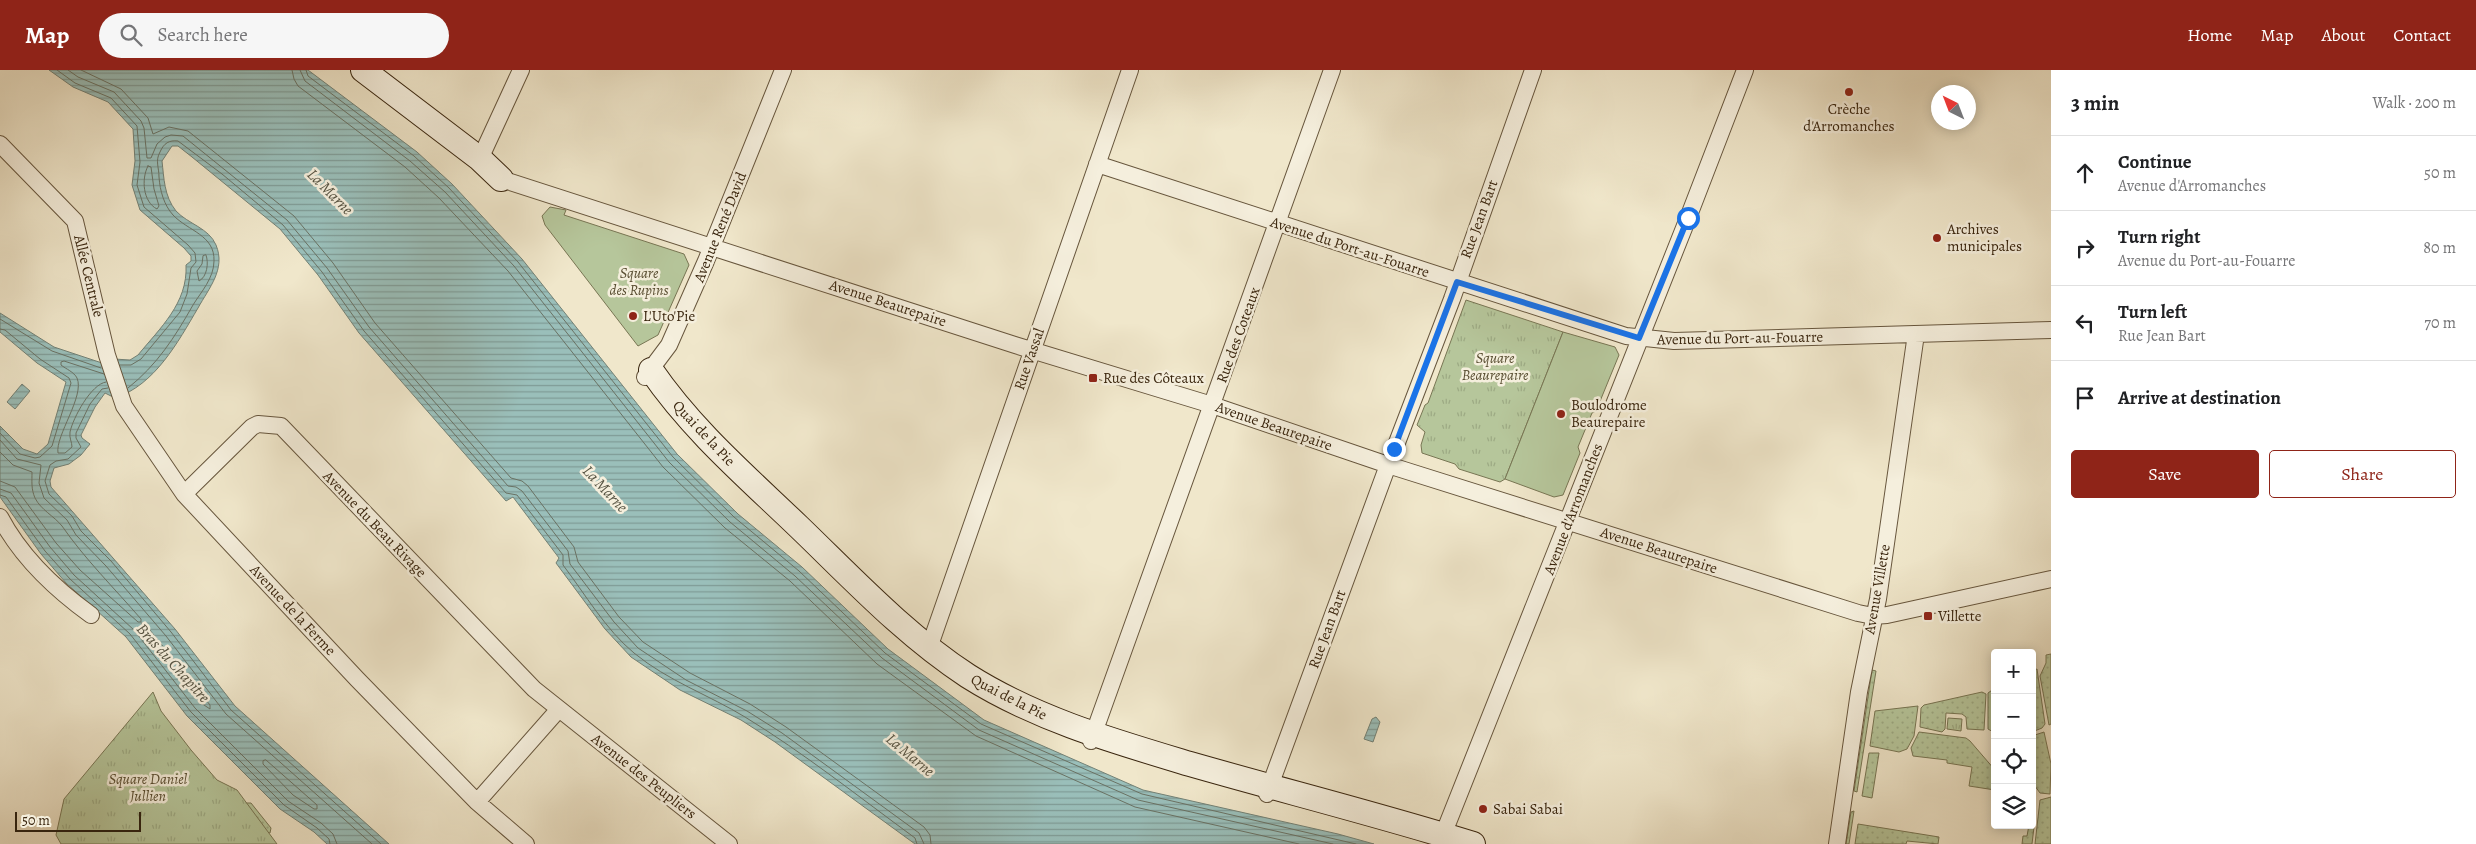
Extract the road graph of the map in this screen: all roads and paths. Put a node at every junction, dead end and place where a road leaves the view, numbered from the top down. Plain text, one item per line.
1 (363, 70) edge
2 (521, 70) edge
3 (783, 70) edge
4 (1130, 70) edge
5 (1332, 70) edge
6 (1534, 70) edge
7 (1744, 70) edge
8 (0, 144) edge
9 (480, 159) junction
10 (1097, 164) junction
11 (502, 179) joint
12 (1278, 223) junction
13 (712, 247) junction
14 (1457, 282) junction
15 (2051, 330) edge
16 (1916, 334) junction
17 (1639, 338) junction
18 (1033, 349) junction
19 (648, 374) joint
20 (1212, 405) junction
21 (124, 406) joint
22 (1390, 459) junction
23 (184, 494) junction
24 (0, 517) edge
25 (1568, 521) junction
26 (2051, 579) edge
27 (90, 614) dead end
28 (1873, 616) junction
29 (929, 648) junction
30 (559, 709) junction
31 (1092, 738) junction
32 (1268, 790) junction
33 (477, 802) junction
34 (1443, 835) junction
35 (526, 844) edge
36 (729, 844) edge
37 (1473, 844) edge
38 (1837, 844) edge

1 - 9 street
2 - 9 street
3 - 13 street, Avenue René David
4 - 10 street, Rue Vassal
5 - 12 street, Rue des Coteaux
6 - 14 street, Rue Jean Bart
7 - 17 street, Avenue d'Arromanches
8 - 21 street, Allée Centrale
9 - 11 street
10 - 12 street, Avenue du Port-au-Fouarre
10 - 18 street, Rue Vassal
11 - 13 street, Avenue Beaurepaire
12 - 14 street, Avenue du Port-au-Fouarre
12 - 20 street, Rue des Coteaux
13 - 18 street, Avenue Beaurepaire
13 - 19 street, Avenue René David
14 - 17 street, Avenue du Port-au-Fouarre
14 - 22 street, Rue Jean Bart
15 - 16 street, Avenue du Port-au-Fouarre
16 - 17 street, Avenue du Port-au-Fouarre
16 - 28 street, Avenue Villette
17 - 25 street, Avenue d'Arromanches
18 - 20 street, Avenue Beaurepaire
18 - 29 street, Rue Vassal
19 - 29 street, Quai de la Pie
20 - 22 street, Avenue Beaurepaire
20 - 31 street, Rue des Coteaux
21 - 23 street, Avenue de la Ferme
22 - 25 street, Avenue Beaurepaire
22 - 32 street, Rue Jean Bart
23 - 30 street, Avenue du Beau Rivage
23 - 33 street, Avenue de la Ferme
24 - 27 street
25 - 28 street, Avenue Beaurepaire
25 - 34 street, Avenue d'Arromanches
26 - 28 street, Avenue Beaurepaire
28 - 38 street, Avenue Villette
29 - 31 street, Quai de la Pie
30 - 33 street
30 - 36 street, Avenue des Peupliers
31 - 32 street, Quai de la Pie
32 - 34 street, Quai de la Pie
33 - 35 street, Avenue de la Ferme
34 - 37 street, Quai de la Pie

